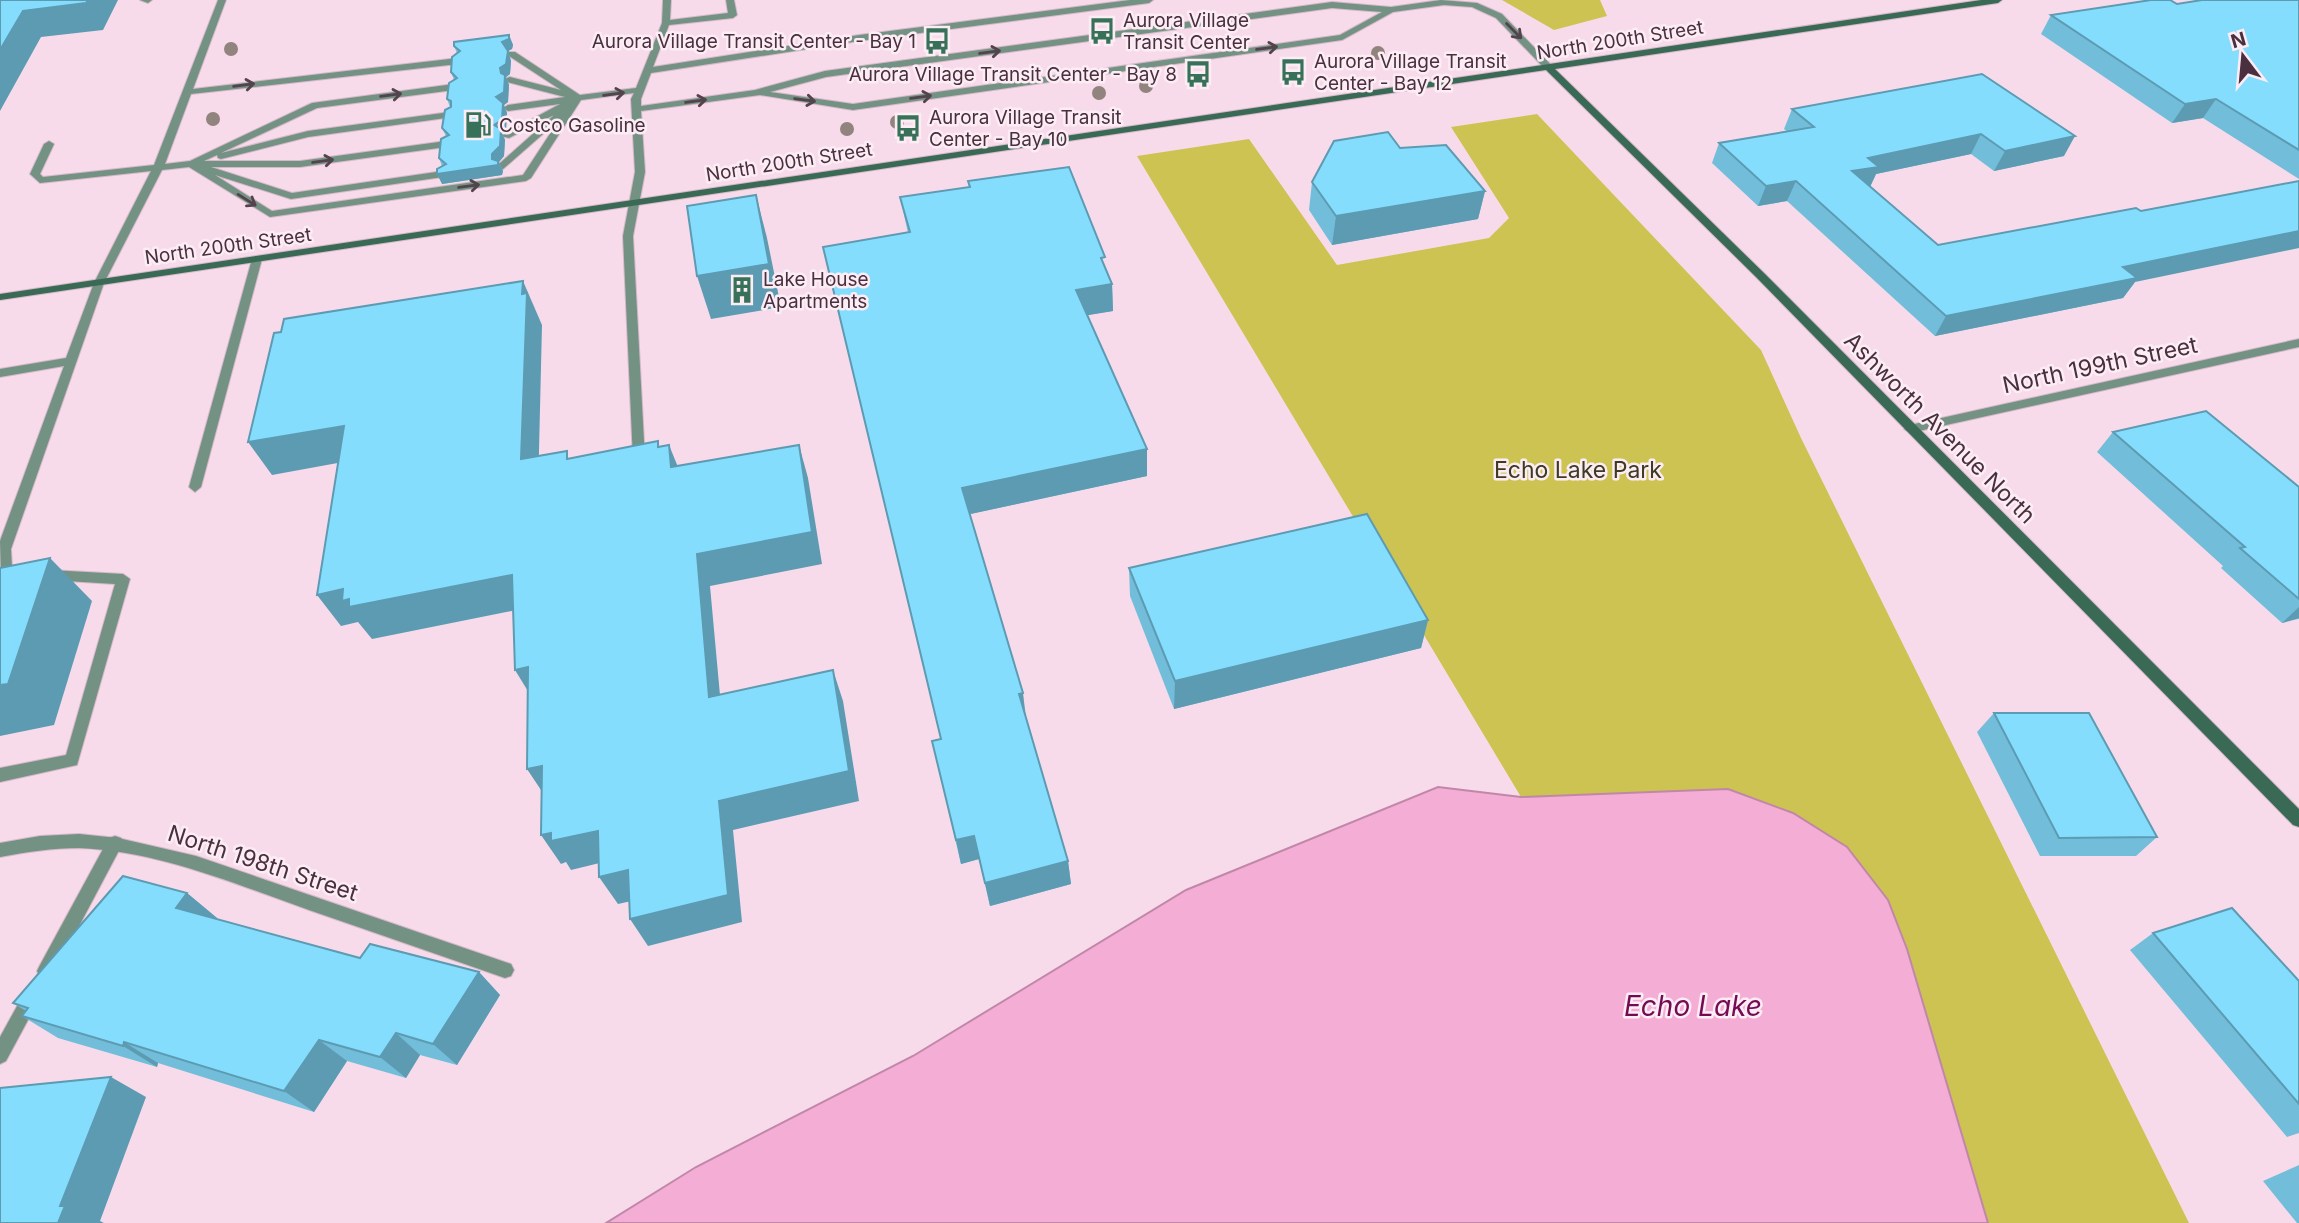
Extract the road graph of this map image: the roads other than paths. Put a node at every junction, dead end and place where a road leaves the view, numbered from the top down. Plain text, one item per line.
1 (222, 0) edge
2 (667, 0) edge
3 (730, 0) edge
4 (1149, 0) edge
5 (1998, 0) edge
6 (1429, 2) edge
7 (1391, 10) junction
8 (666, 23) junction
9 (512, 54) edge
10 (457, 61) edge
11 (1549, 68) junction
12 (647, 71) junction
13 (510, 80) dead end
14 (454, 87) edge
15 (639, 90) junction
16 (187, 92) junction
17 (756, 93) junction
18 (578, 98) junction
19 (508, 108) dead end
20 (637, 109) junction
21 (450, 115) edge
22 (506, 136) dead end
23 (50, 144) dead end
24 (446, 144) edge
25 (189, 164) junction
26 (503, 166) dead end
27 (158, 168) junction
28 (443, 174) edge
29 (635, 203) junction
30 (257, 259) junction
31 (99, 283) junction
32 (0, 297) edge
33 (2299, 343) edge
34 (69, 361) junction
35 (0, 373) edge
36 (1910, 429) junction
37 (639, 460) edge
38 (195, 487) dead end
39 (0, 775) edge
40 (2299, 820) edge
41 (115, 844) junction
42 (0, 850) edge
43 (505, 970) dead end
44 (0, 1055) edge

1 - 16 street
2 - 8 street
3 - 8 street
4 - 12 street
5 - 11 street, North 200th Street
6 - 7 street
6 -> 11 street
17 -> 7 street
17 -> 7 street
8 - 12 street
9 - 18 street
16 -> 10 street
11 - 29 street, North 200th Street
11 - 36 street, Ashworth Avenue North
12 - 15 street
13 - 18 street
25 -> 14 street
18 -> 15 street
15 - 20 street
16 - 27 street
20 -> 17 street
18 - 19 street
18 - 22 street
25 -> 18 street
18 - 26 street
20 - 29 street
21 - 25 street
23 - 27 street
25 -> 24 street
25 - 27 street
25 - 28 street
27 - 31 street
29 - 30 street, North 200th Street
29 - 37 street
30 - 31 street, North 200th Street
30 - 38 street
31 - 32 street, North 200th Street
31 - 34 street
33 - 36 street, North 199th Street
34 - 35 street
34 - 39 street
36 - 40 street, Ashworth Avenue North
41 - 42 street, North 198th Street
41 - 43 street, North 198th Street
41 - 44 street

